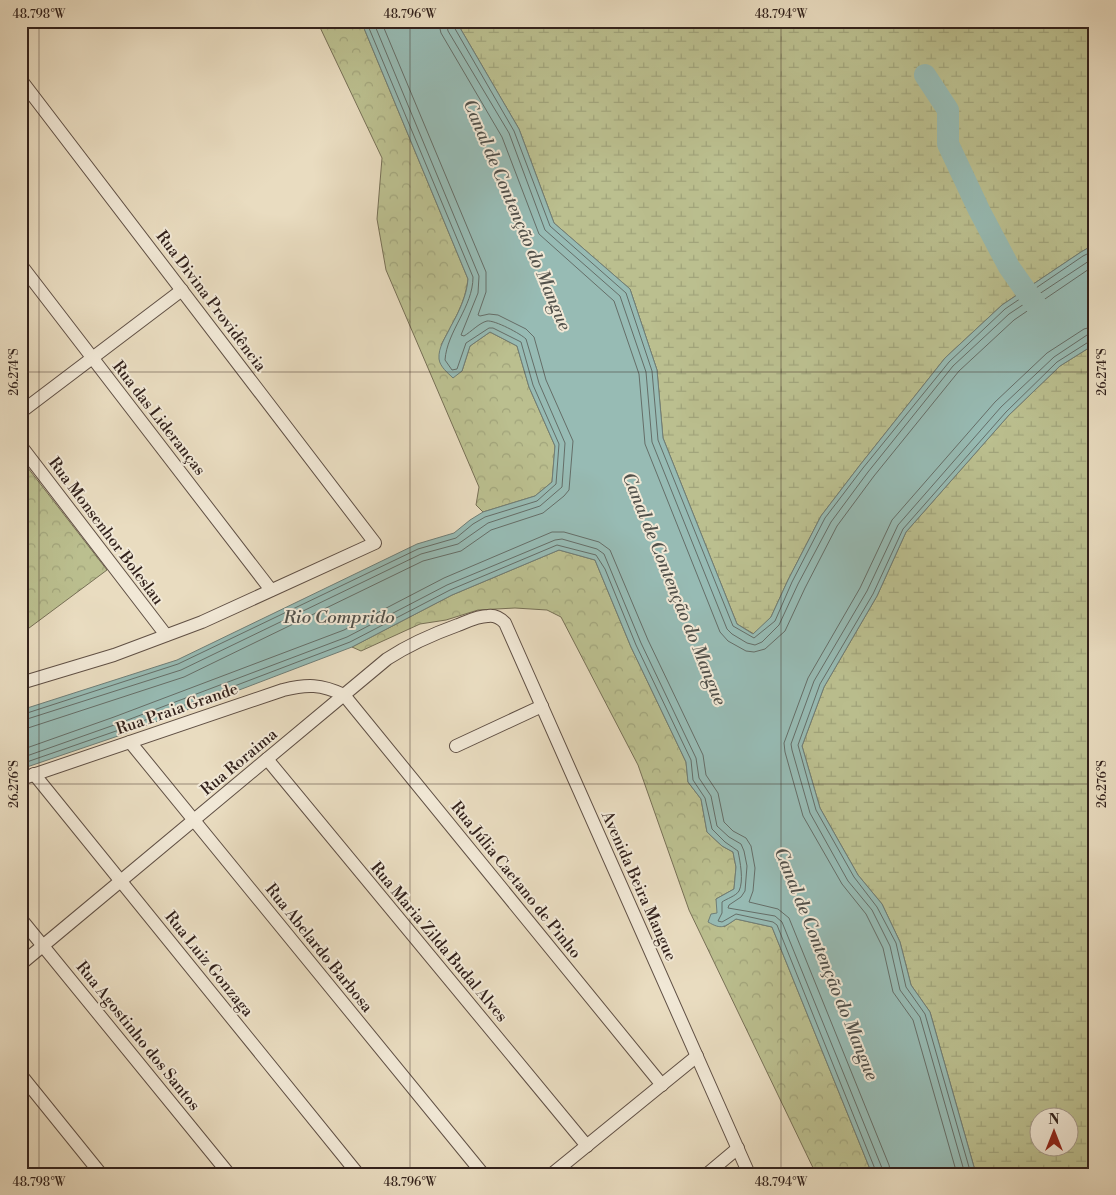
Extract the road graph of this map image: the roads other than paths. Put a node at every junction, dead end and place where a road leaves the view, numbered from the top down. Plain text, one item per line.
1 (21, 80) edge
2 (21, 265) edge
3 (182, 290) junction
4 (93, 358) junction
5 (21, 412) edge
6 (21, 446) edge
7 (272, 590) junction
8 (494, 616) joint
9 (166, 635) junction
10 (23, 681) edge
11 (344, 695) junction
12 (542, 706) junction
13 (130, 742) junction
14 (456, 746) dead end
15 (267, 760) junction
16 (34, 774) junction
17 (21, 779) edge
18 (193, 820) junction
19 (120, 881) junction
20 (21, 919) edge
21 (43, 946) junction
22 (21, 964) edge
23 (697, 1056) junction
24 (21, 1075) edge
25 (662, 1085) junction
26 (587, 1146) junction
27 (738, 1148) junction
28 (101, 1174) edge
29 (229, 1174) edge
30 (358, 1174) edge
31 (483, 1174) edge
32 (552, 1174) edge
33 (707, 1174) edge
34 (749, 1174) edge

1 - 3 street, Rua Divina Providência
2 - 4 street, Rua das Lideranças
3 - 4 street
3 - 7 street, Rua Divina Providência
4 - 5 street
4 - 7 street, Rua das Lideranças
6 - 9 street, Rua Monsenhor Boleslau
7 - 9 street
8 - 11 street, Rua Roraima
8 - 12 street, Avenida Beira Mangue
9 - 10 street
11 - 13 street, Rua Praia Grande
11 - 15 street, Rua Roraima
11 - 25 street, Rua Júlia Caetano de Pinho
12 - 14 street
12 - 23 street, Avenida Beira Mangue
13 - 16 street, Rua Praia Grande
13 - 18 street, Rua Abelardo Barbosa
15 - 18 street, Rua Roraima
15 - 26 street, Rua Maria Zilda Budal Alves
16 - 17 street, Rua Praia Grande
16 - 19 street, Rua Luiz Gonzaga
18 - 19 street, Rua Roraima
18 - 31 street, Rua Abelardo Barbosa
19 - 21 street, Rua Roraima
19 - 30 street, Rua Luiz Gonzaga
20 - 21 street, Rua Agostinho dos Santos
21 - 22 street, Rua Roraima
21 - 29 street, Rua Agostinho dos Santos
23 - 25 street
23 - 27 street, Avenida Beira Mangue
24 - 28 street
25 - 26 street
26 - 32 street
27 - 33 street
27 - 34 street, Avenida Beira Mangue

